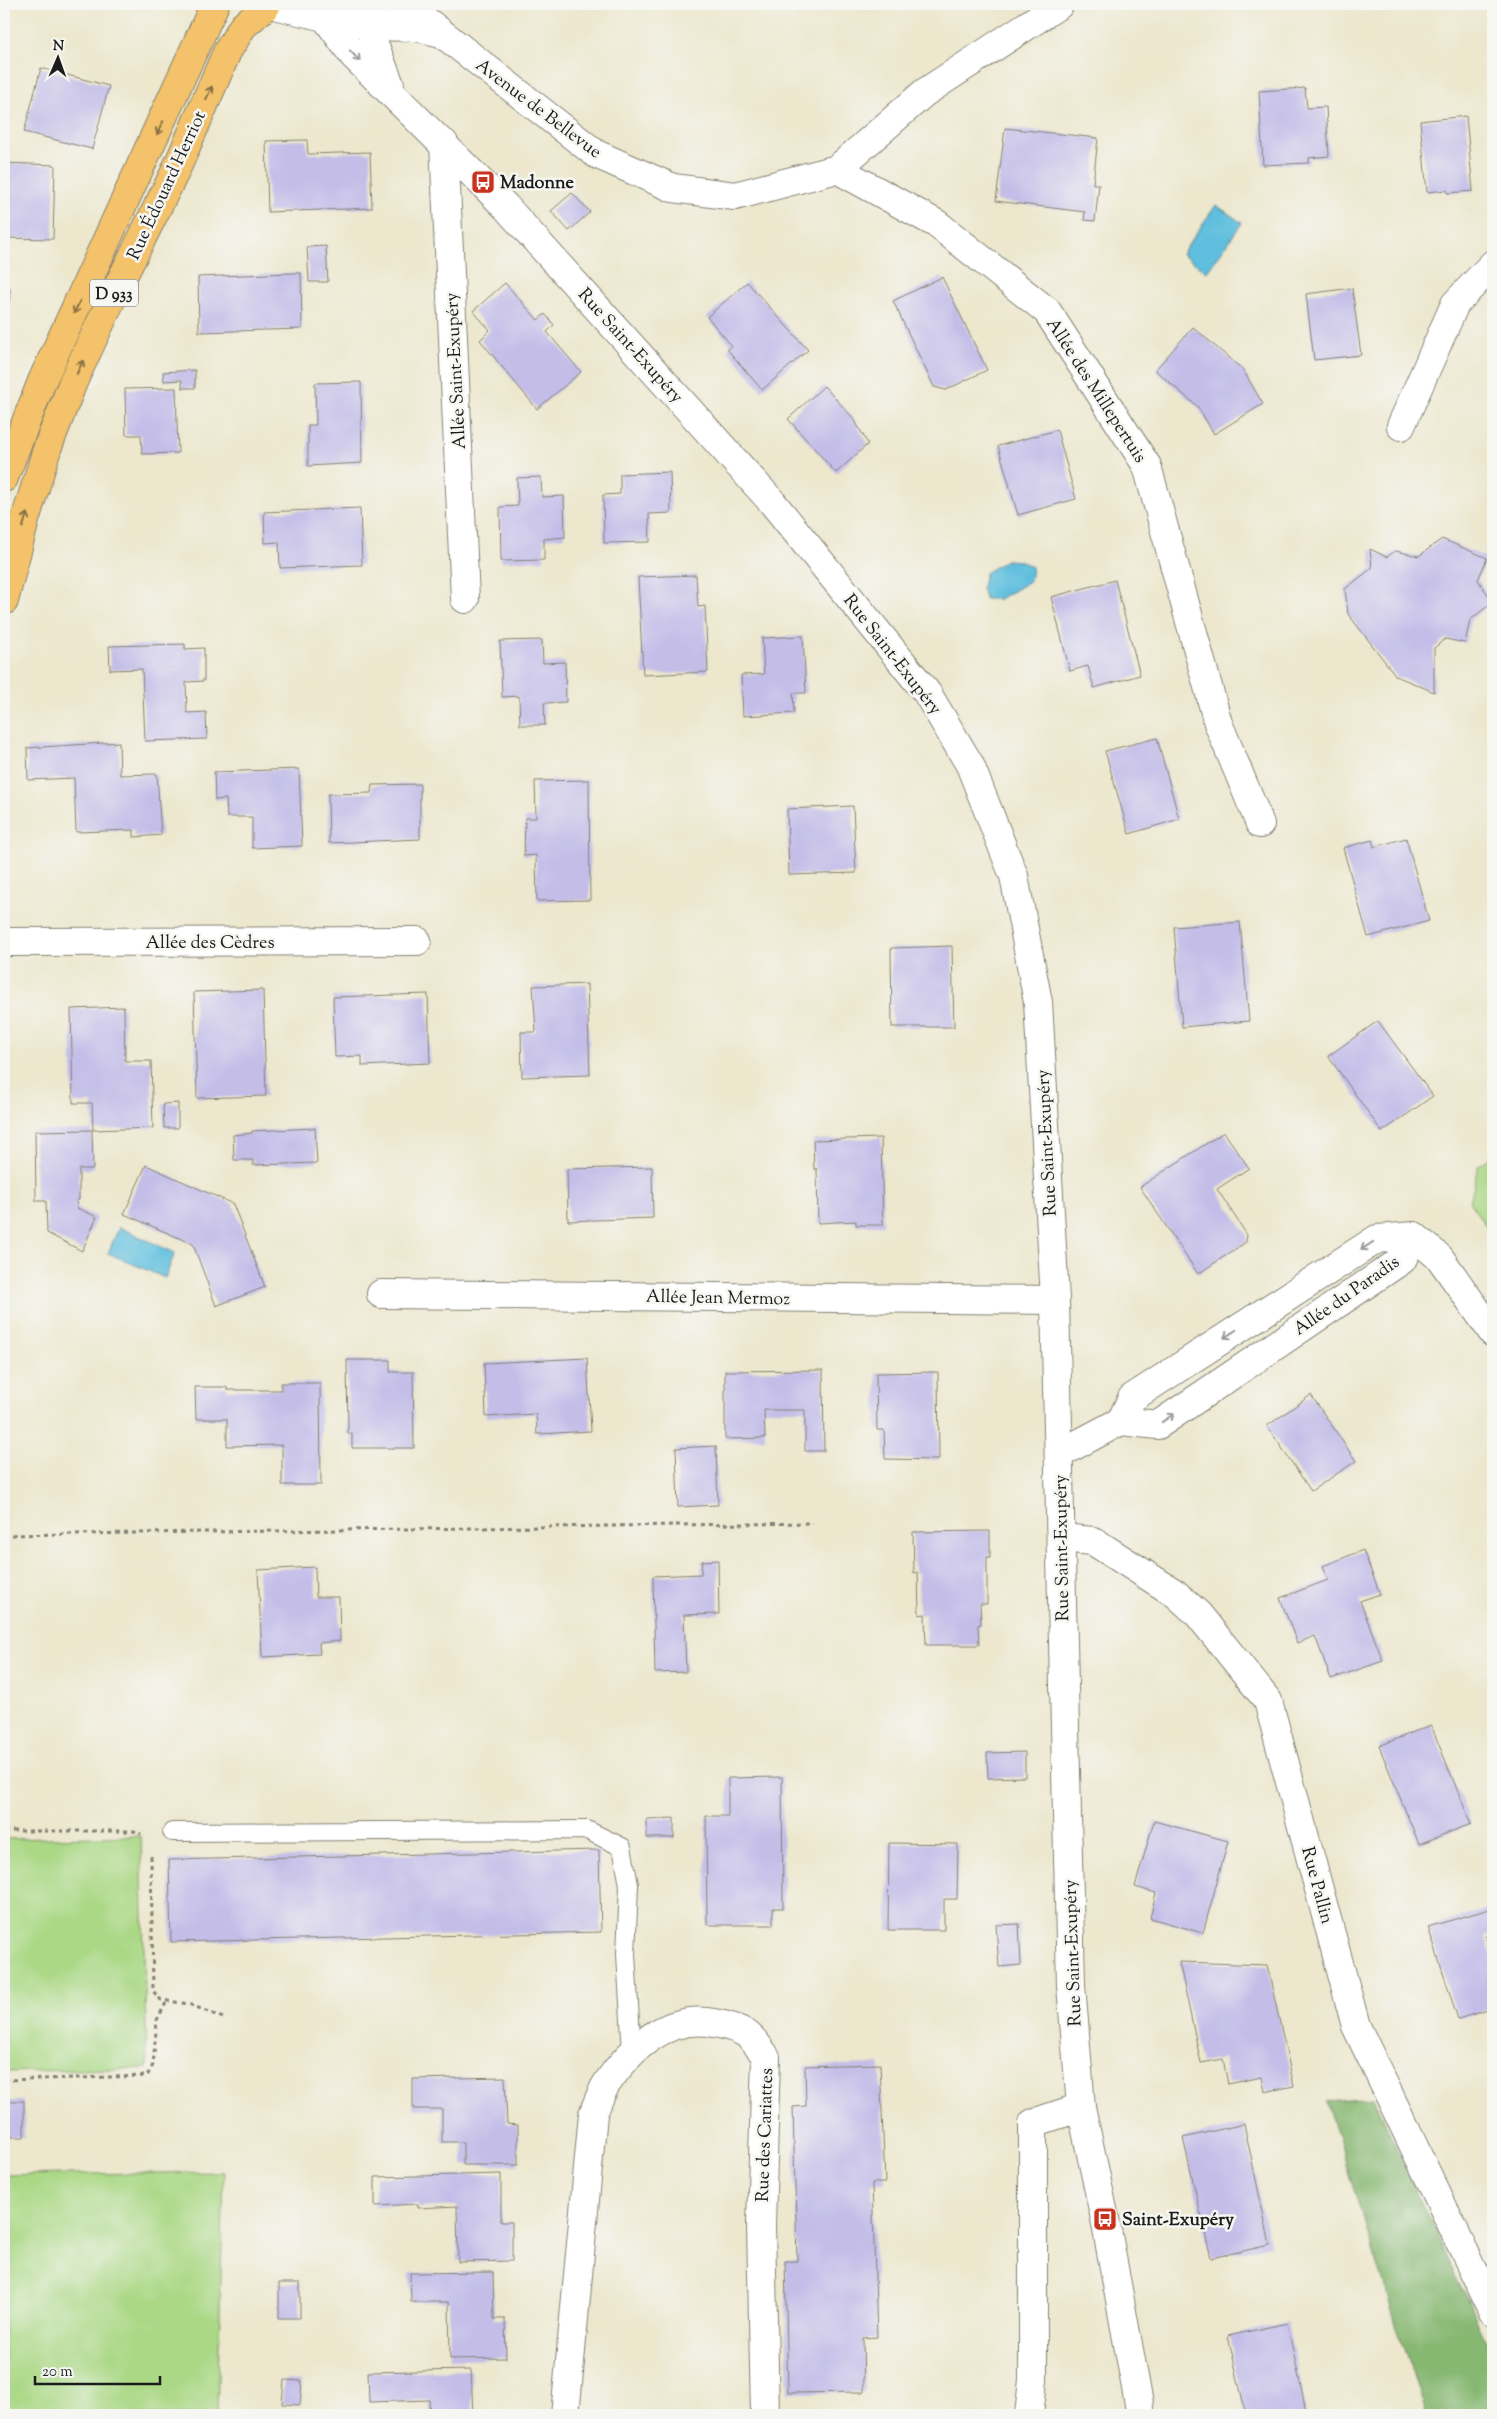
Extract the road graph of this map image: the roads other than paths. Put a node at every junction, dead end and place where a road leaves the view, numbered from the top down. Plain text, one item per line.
1 (215, 4) edge
2 (399, 4) edge
3 (1060, 4) edge
4 (273, 5) edge
5 (369, 15) edge
6 (325, 17) junction
7 (441, 33) junction
8 (392, 92) junction
9 (444, 144) junction
10 (837, 169) junction
11 (1493, 264) edge
12 (1402, 426) dead end
13 (4, 478) edge
14 (465, 598) dead end
15 (4, 601) edge
16 (1260, 824) dead end
17 (417, 941) dead end
18 (4, 942) edge
19 (1414, 1236) junction
20 (381, 1294) dead end
21 (1055, 1300) junction
22 (1493, 1333) edge
23 (1121, 1421) junction
24 (1059, 1454) junction
25 (1061, 1538) junction
26 (172, 1832) dead end
27 (632, 2053) junction
28 (1082, 2107) junction
29 (1493, 2312) edge
30 (565, 2415) edge
31 (765, 2415) edge
32 (1029, 2415) edge
33 (1141, 2415) edge

1 -> 13 main road, D 933
2 - 7 street, Avenue de Bellevue
3 - 10 street, Avenue de Bellevue
4 - 6 street, Avenue de Bellevue
15 -> 4 main road, Rue Édouard Herriot / D 933
5 - 6 street, Avenue de Bellevue
5 - 7 street, Avenue de Bellevue
5 - 8 street, Rue Saint-Exupéry
6 -> 8 street, Rue Saint-Exupéry
7 - 10 street, Avenue de Bellevue
8 - 9 street, Rue Saint-Exupéry
9 - 14 street, Allée Saint-Exupéry
9 - 21 street, Rue Saint-Exupéry
10 - 16 street, Allée des Millepertuis
11 - 12 street
17 - 18 street, Allée des Cèdres
19 - 22 street
19 -> 23 street, Allée du Paradis
23 -> 19 street, Allée du Paradis
20 - 21 street, Allée Jean Mermoz
21 - 24 street, Rue Saint-Exupéry
23 - 24 street
24 - 25 street, Rue Saint-Exupéry
25 - 28 street, Rue Saint-Exupéry
25 - 29 street, Rue Pallin
26 - 27 lane
27 - 30 street, Rue des Cariattes
27 - 31 street, Rue des Cariattes
28 - 32 street
28 - 33 street, Rue Saint-Exupéry

